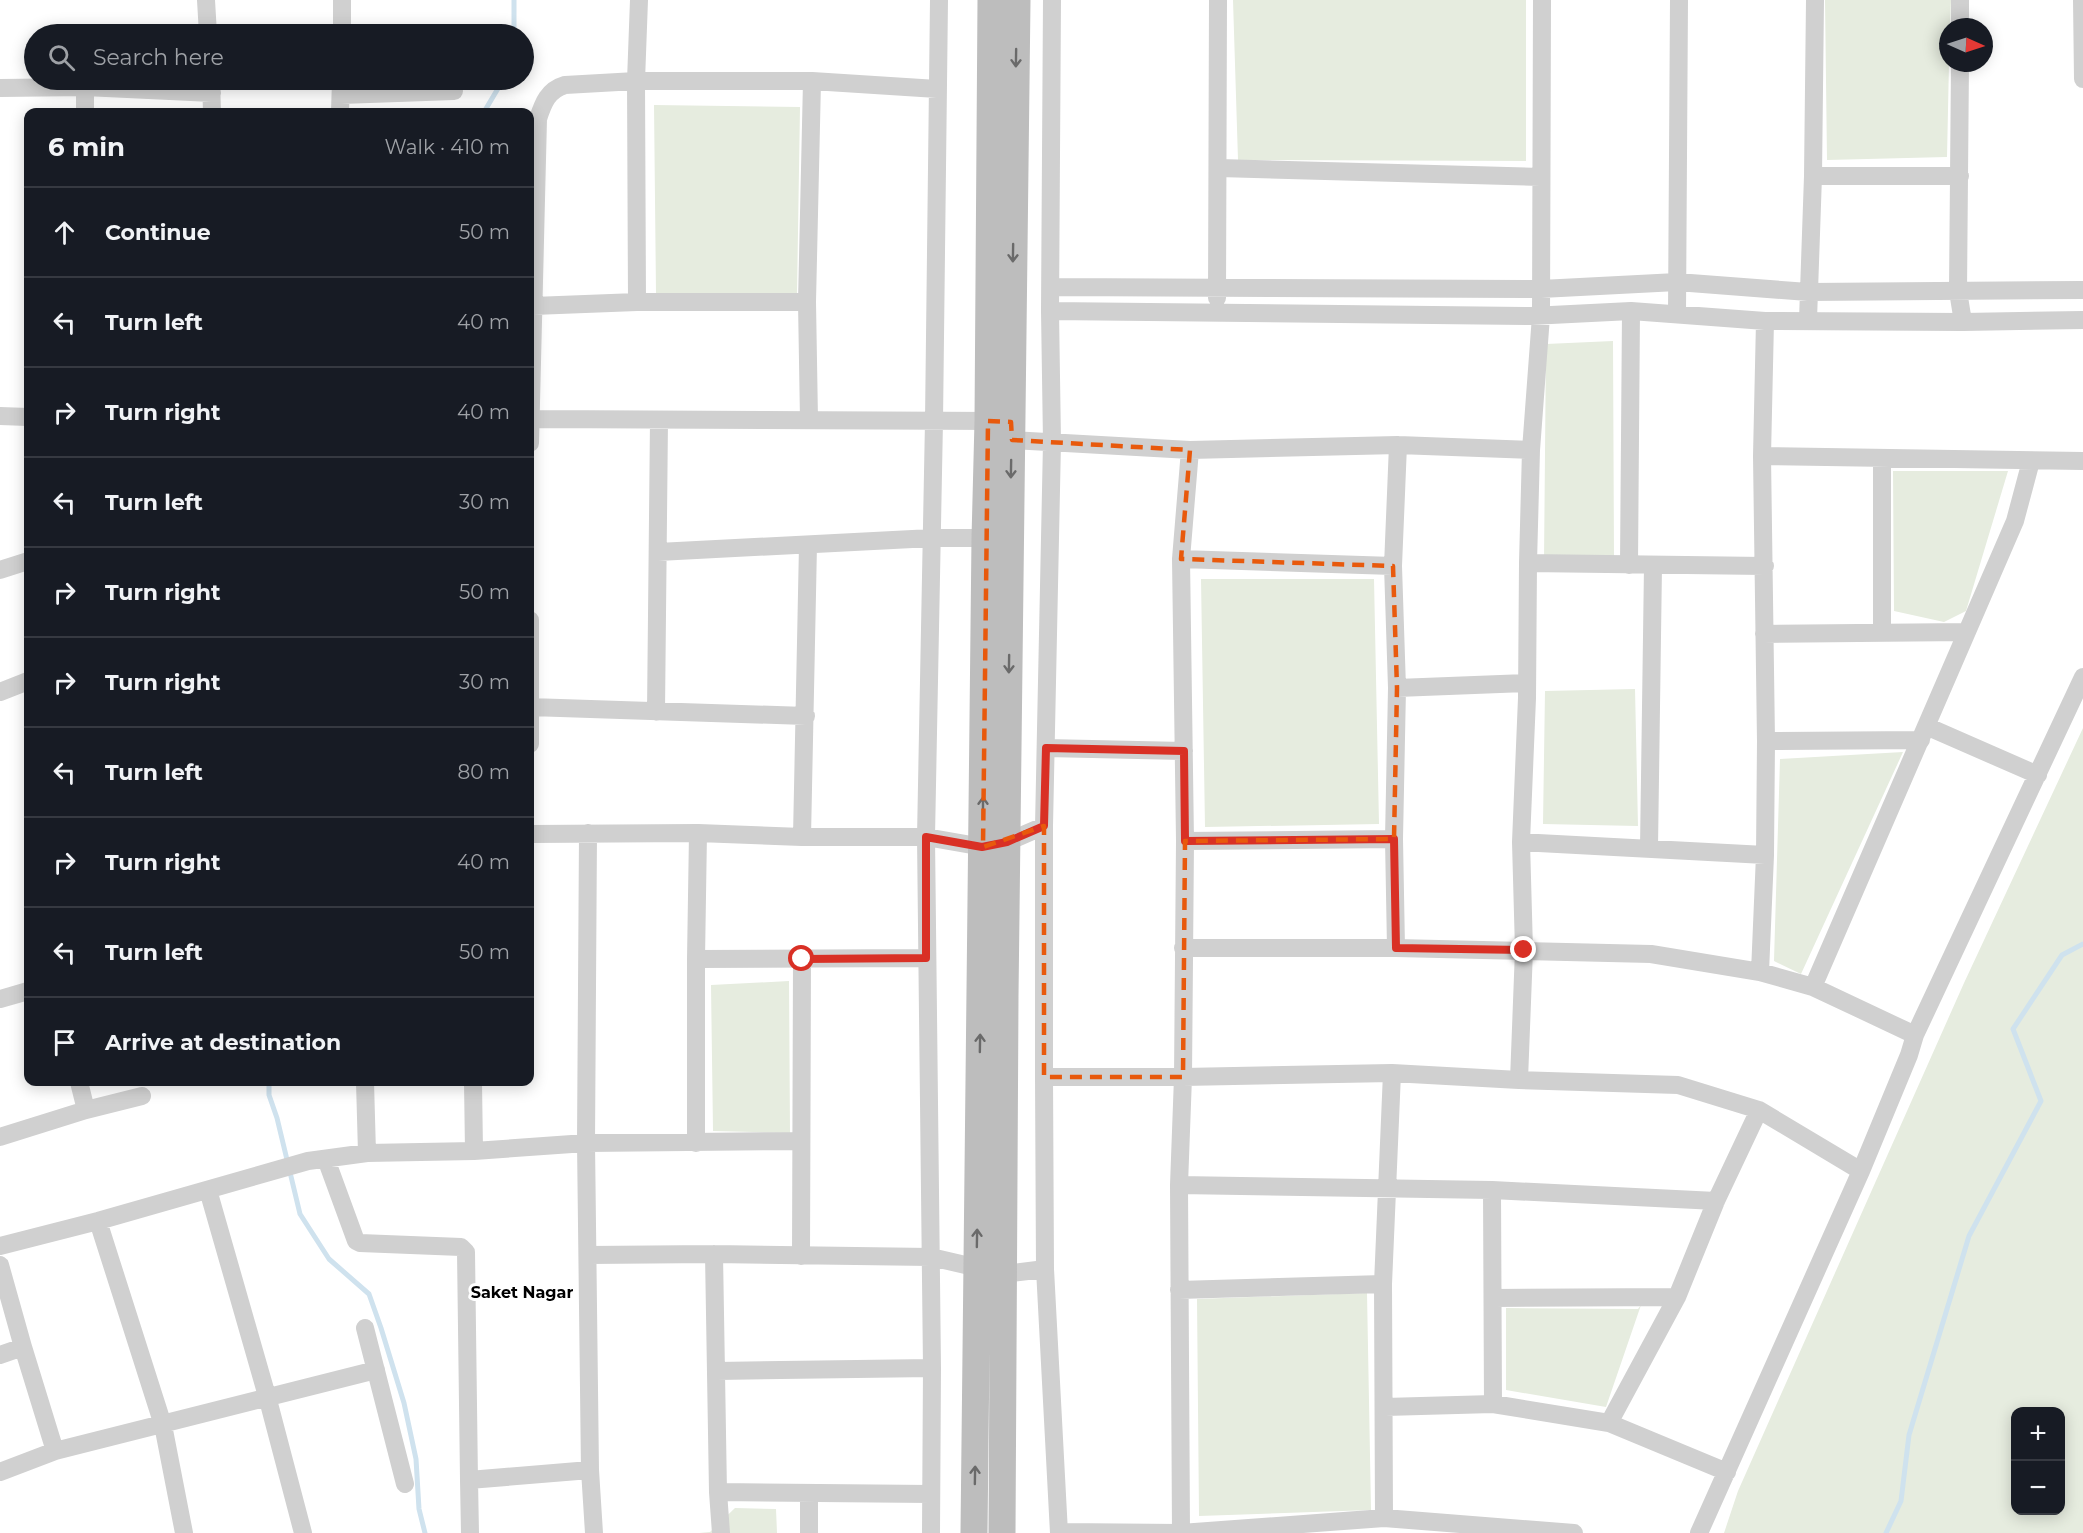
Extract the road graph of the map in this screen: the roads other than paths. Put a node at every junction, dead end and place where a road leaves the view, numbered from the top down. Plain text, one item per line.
1 (206, 0) edge
2 (342, 0) edge
3 (639, 0) edge
4 (939, 0) edge
5 (991, 0) edge
6 (1017, 0) edge
7 (1052, 0) edge
8 (1218, 0) edge
9 (1542, 0) edge
10 (1679, 0) edge
11 (1815, 0) edge
12 (1960, 0) edge
13 (2082, 0) edge
14 (1960, 18) edge
15 (207, 24) edge
16 (342, 24) edge
17 (1960, 72) edge
18 (2083, 79) edge
19 (636, 81) junction
20 (812, 81) junction
21 (0, 88) edge
22 (24, 88) edge
23 (937, 89) junction
24 (85, 90) edge
25 (212, 90) edge
26 (454, 91) dead end
27 (341, 96) edge
28 (85, 108) edge
29 (212, 108) edge
30 (1219, 168) junction
31 (1813, 176) junction
32 (1960, 176) junction
33 (1540, 177) junction
34 (534, 262) edge
35 (1677, 282) junction
36 (1051, 287) junction
37 (1217, 288) junction
38 (1541, 289) junction
39 (2083, 290) edge
40 (1958, 291) junction
41 (1809, 292) junction
42 (807, 302) junction
43 (638, 303) junction
44 (534, 306) edge
45 (1050, 311) junction
46 (1631, 311) junction
47 (1216, 312) junction
48 (1677, 314) junction
49 (1541, 316) junction
50 (1808, 320) junction
51 (2083, 320) edge
52 (1765, 321) junction
53 (1963, 322) junction
54 (0, 416) edge
55 (24, 417) edge
56 (534, 419) edge
57 (659, 420) junction
58 (809, 420) junction
59 (934, 421) junction
60 (1004, 428) junction
61 (1052, 442) junction
62 (1398, 445) junction
63 (1190, 450) junction
64 (1531, 450) junction
65 (1762, 456) junction
66 (1882, 459) junction
67 (2031, 461) junction
68 (2083, 461) edge
69 (932, 538) junction
70 (985, 538) junction
71 (808, 545) junction
72 (658, 552) junction
73 (1181, 560) junction
74 (24, 562) edge
75 (1528, 563) junction
76 (1629, 565) junction
77 (1393, 566) junction
78 (1653, 566) junction
79 (1765, 566) junction
80 (0, 570) edge
81 (1882, 632) junction
82 (1967, 632) junction
83 (1764, 634) junction
84 (2083, 677) edge
85 (1527, 682) junction
86 (24, 683) edge
87 (1397, 688) junction
88 (0, 692) edge
89 (534, 707) edge
90 (656, 712) junction
91 (806, 716) junction
92 (1924, 733) junction
93 (1766, 741) junction
94 (1046, 748) junction
95 (1184, 751) junction
96 (2038, 775) junction
97 (1044, 826) junction
98 (588, 833) junction
99 (698, 833) junction
100 (534, 834) edge
101 (802, 837) junction
102 (926, 837) junction
103 (1394, 839) junction
104 (1185, 841) junction
105 (1521, 842) junction
106 (995, 844) junction
107 (1649, 848) junction
108 (1765, 855) junction
109 (1183, 948) junction
110 (1396, 948) junction
111 (1524, 950) junction
112 (926, 958) junction
113 (696, 959) junction
114 (802, 959) junction
115 (1760, 972) junction
116 (1813, 987) junction
117 (24, 992) edge
118 (0, 999) edge
119 (1915, 1035) junction
120 (1392, 1073) junction
121 (1044, 1077) junction
122 (1183, 1077) junction
123 (1519, 1080) junction
124 (80, 1086) edge
125 (365, 1086) edge
126 (473, 1086) edge
127 (142, 1096) dead end
128 (86, 1110) junction
129 (1759, 1110) junction
130 (0, 1137) edge
131 (800, 1141) junction
132 (586, 1143) junction
133 (696, 1143) junction
134 (474, 1151) junction
135 (367, 1153) junction
136 (326, 1159) junction
137 (1861, 1172) junction
138 (1179, 1185) junction
139 (1386, 1189) junction
140 (208, 1190) junction
141 (1492, 1190) junction
142 (1716, 1201) junction
143 (98, 1221) junction
144 (0, 1246) edge
145 (714, 1254) junction
146 (588, 1255) junction
147 (801, 1256) junction
148 (931, 1257) junction
149 (0, 1265) edge
150 (977, 1266) junction
151 (1045, 1269) junction
152 (1004, 1274) junction
153 (1383, 1284) junction
154 (1179, 1290) junction
155 (1677, 1297) junction
156 (1493, 1298) junction
157 (365, 1328) dead end
158 (23, 1347) junction
159 (0, 1355) edge
160 (932, 1368) junction
161 (376, 1370) junction
162 (717, 1371) junction
163 (267, 1396) junction
164 (1493, 1404) junction
165 (1385, 1407) junction
166 (1609, 1423) junction
167 (163, 1425) junction
168 (55, 1451) junction
169 (590, 1470) junction
170 (0, 1472) edge
171 (1726, 1472) junction
172 (469, 1480) junction
173 (405, 1484) dead end
174 (718, 1492) junction
175 (809, 1493) junction
176 (931, 1494) junction
177 (1384, 1518) junction
178 (1291, 1528) edge
179 (184, 1533) edge
180 (303, 1533) edge
181 (470, 1533) edge
182 (594, 1533) edge
183 (721, 1533) edge
184 (809, 1533) edge
185 (931, 1533) edge
186 (974, 1533) edge
187 (1002, 1533) edge
188 (1059, 1533) edge
189 (1181, 1533) edge
190 (1573, 1533) edge
191 (1699, 1533) edge

1 - 15 street
2 - 16 street
3 - 19 street
4 - 23 street
5 - 60 main road
6 -> 60 main road
7 - 36 street
8 - 30 street
9 - 33 street
10 - 35 street
11 - 31 street
12 - 14 street
13 - 18 street
17 - 32 street
19 - 20 street
19 - 34 street
19 - 43 street
20 - 23 street
20 - 42 street
21 - 22 street
23 - 59 street
24 - 28 street
25 - 29 street
26 - 27 street
30 - 33 street
30 - 37 street
31 - 32 street
31 - 41 street
32 - 40 street
33 - 38 street
35 - 38 street
35 - 41 street
35 - 48 street
36 - 37 street
36 - 45 street
37 - 38 street
37 - 47 street
38 - 49 street
39 - 40 street
40 - 41 street
40 - 53 street
41 - 50 street
42 - 43 street
42 - 58 street
43 - 44 street
45 - 47 street
45 - 61 street
46 - 48 street
46 - 49 street
46 - 76 street
47 - 49 street
48 - 52 street
49 - 64 street
50 - 52 street
50 - 53 street
51 - 53 street
52 - 65 street
54 - 55 street
56 - 57 street
57 - 58 street
57 - 72 street
58 - 59 street
59 - 60 street
59 - 69 street
60 - 61 street
60 - 70 main road
60 -> 106 main road
61 - 63 street
61 - 94 street
62 - 63 street
62 - 64 street
62 - 77 street
63 - 73 street
64 - 75 street
65 - 66 street
65 - 79 street
66 - 67 street
66 - 81 street
67 - 68 street
67 - 82 street
69 - 70 street
69 - 71 street
69 - 102 street
106 -> 70 main road
71 - 72 street
71 - 91 street
72 - 90 street
73 - 77 street
73 - 95 street
74 - 80 street
75 - 76 street
75 - 85 street
76 - 78 street
77 - 87 street
78 - 79 street
78 - 107 street
79 - 83 street
81 - 82 street
81 - 83 street
82 - 92 street
83 - 93 street
84 - 96 street
85 - 87 street
85 - 105 street
86 - 88 street
87 - 103 street
89 - 90 street
90 - 91 street
91 - 101 street
92 - 93 street
92 - 96 street
92 - 116 street
93 - 108 street
94 - 95 street
94 - 97 street
95 - 104 street
96 - 119 street
97 - 106 street
97 - 121 street
98 - 99 street
98 - 100 street
98 - 132 street
99 - 101 street
99 - 113 street
101 - 102 street
102 - 106 street
102 - 112 street
103 - 104 street
103 - 110 street
104 - 109 street
105 - 107 street
105 - 111 street
150 -> 106 main road
106 - 152 main road
107 - 108 street
108 - 115 street
109 - 110 street
109 - 122 street
110 - 111 street
111 - 115 street
111 - 123 street
112 - 114 street
112 - 148 street
113 - 114 street
113 - 133 street
114 - 131 street
115 - 116 street
116 - 119 street
117 - 118 street
119 - 137 street
120 - 122 street
120 - 123 street
120 - 139 street
121 - 122 street
121 - 151 street
122 - 138 street
123 - 129 street
124 - 128 street
125 - 135 street
126 - 134 street
127 - 128 street
128 - 130 street
129 - 137 street
129 - 142 street
131 - 133 street
131 - 147 street
132 - 133 street
132 - 134 street
132 - 146 street
134 - 135 street
135 - 136 street
136 - 140 street
136 - 172 street
137 - 171 street
138 - 139 street
138 - 154 street
139 - 141 street
139 - 153 street
140 - 143 street
140 - 163 street
141 - 142 street
141 - 156 street
142 - 155 street
143 - 144 street
143 - 167 street
145 - 146 street
145 - 147 street
145 - 162 street
146 - 169 street
147 - 148 street
148 - 150 street
148 - 160 street
149 - 158 street
150 - 152 street
186 -> 150 main road
151 - 152 street
151 - 188 street
152 - 187 main road
153 - 154 street
153 - 165 street
154 - 189 street
155 - 156 street
155 - 166 street
156 - 164 street
157 - 161 street
158 - 159 street
158 - 168 street
160 - 162 street
160 - 176 street
161 - 163 street
161 - 173 street
162 - 174 street
163 - 167 street
163 - 180 street
164 - 165 street
164 - 166 street
165 - 177 street
166 - 171 street
167 - 168 street
167 - 179 street
168 - 170 street
169 - 172 street
169 - 182 street
171 - 191 street
172 - 181 street
174 - 175 street
174 - 183 street
175 - 176 street
175 - 184 street
176 - 185 street
177 - 178 street
177 - 190 street
178 - 189 street
188 - 189 street

